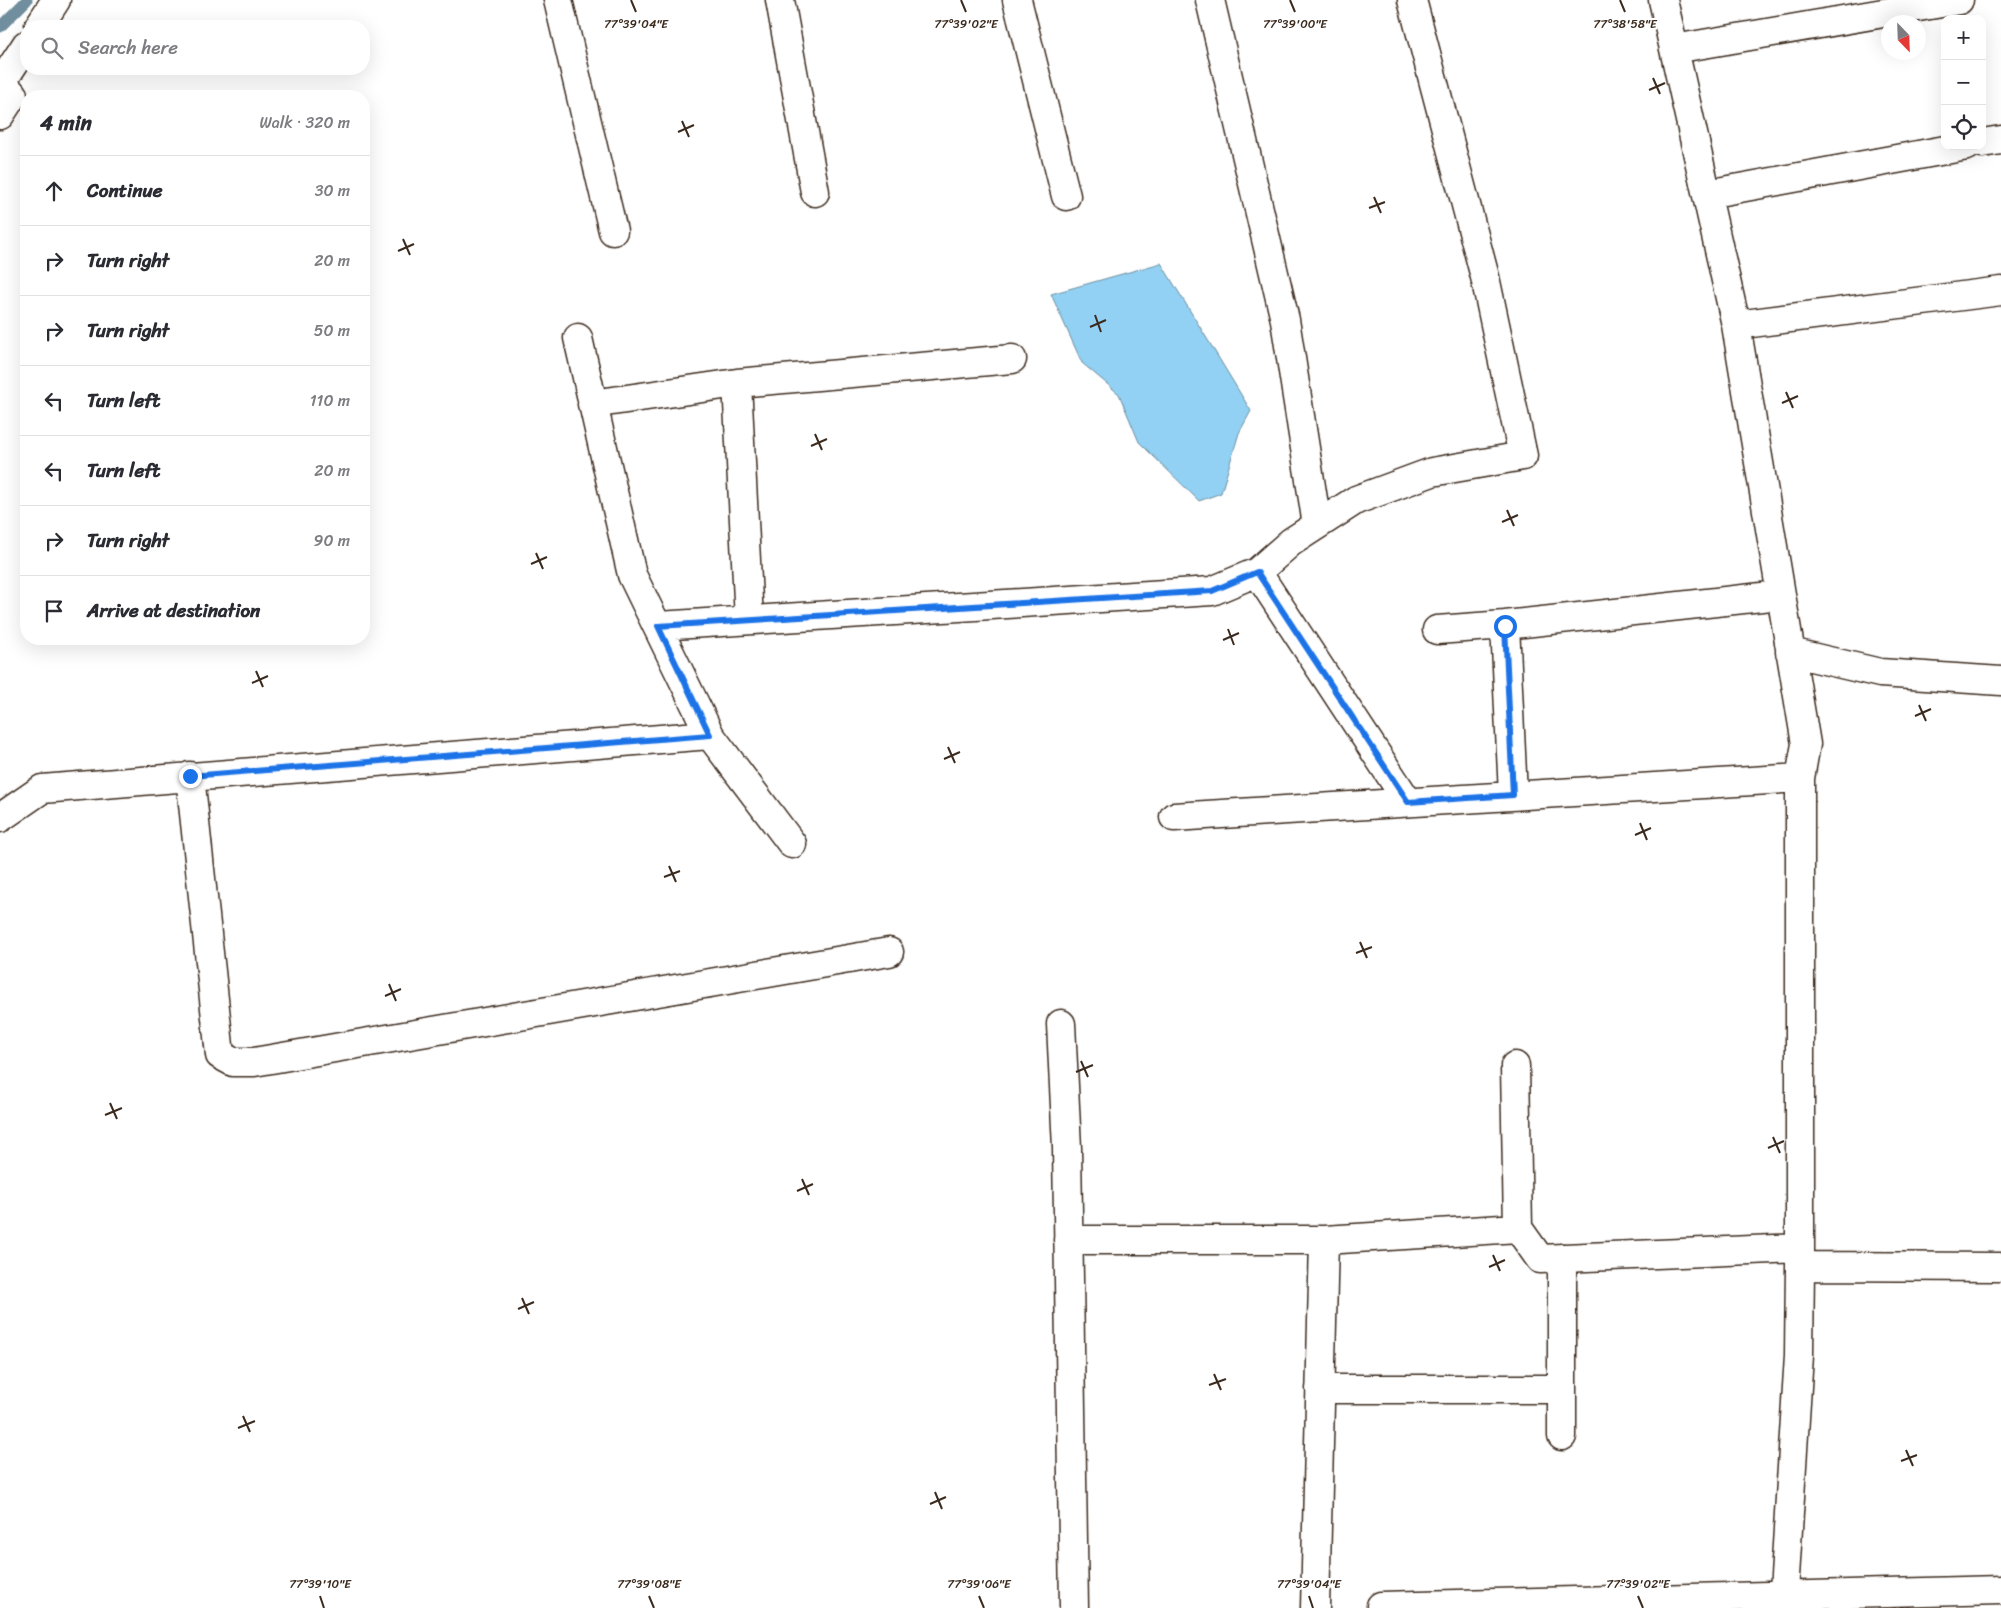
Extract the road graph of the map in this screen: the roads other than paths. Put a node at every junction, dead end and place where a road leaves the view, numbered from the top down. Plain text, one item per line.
1 (56, 0) edge
2 (558, 0) edge
3 (780, 0) edge
4 (1016, 0) edge
5 (1210, 0) edge
6 (1412, 0) edge
7 (1663, 0) edge
8 (1959, 0) edge
9 (43, 20) edge
10 (1674, 49) junction
11 (20, 54) edge
12 (1, 81) edge
13 (0, 115) edge
14 (2001, 140) edge
15 (1986, 143) edge
16 (1945, 150) edge
17 (815, 192) dead end
18 (1707, 194) junction
19 (1066, 196) dead end
20 (614, 231) dead end
21 (2001, 291) edge
22 (1736, 325) junction
23 (578, 338) dead end
24 (1012, 358) dead end
25 (737, 383) junction
26 (592, 404) junction
27 (1317, 525) junction
28 (1257, 572) junction
29 (1780, 595) junction
30 (750, 620) junction
31 (658, 626) junction
32 (1505, 626) junction
33 (1437, 630) dead end
34 (1790, 652) junction
35 (2001, 681) edge
36 (710, 735) junction
37 (190, 776) junction
38 (1800, 778) junction
39 (1513, 795) junction
40 (1408, 802) junction
41 (1174, 817) dead end
42 (0, 818) edge
43 (792, 844) dead end
44 (889, 952) dead end
45 (1061, 1024) dead end
46 (1515, 1066) dead end
47 (1518, 1228) junction
48 (1068, 1240) junction
49 (1324, 1240) junction
50 (1800, 1257) junction
51 (1562, 1258) junction
52 (2001, 1267) edge
53 (1320, 1389) junction
54 (1562, 1389) junction
55 (1562, 1436) dead end
56 (2001, 1590) edge
57 (1783, 1602) edge
58 (1381, 1606) dead end
59 (1074, 1608) edge
60 (1315, 1608) edge

1 - 9 street
2 - 20 street
3 - 17 street
4 - 19 street
5 - 27 street
6 - 27 street
7 - 10 street
8 - 10 street
10 - 18 street
11 - 12 street
12 - 13 street
14 - 15 street
16 - 18 street
18 - 22 street
21 - 22 street
22 - 29 street
23 - 26 street
24 - 25 street
25 - 26 street
25 - 30 street
26 - 31 street
27 - 28 street
28 - 30 street
28 - 40 street
29 - 32 street
29 - 34 street
30 - 31 street
31 - 36 street
32 - 33 street
32 - 39 street
34 - 35 street
34 - 38 street
36 - 37 street
36 - 43 street
37 - 42 street
37 - 44 street
38 - 39 street
38 - 50 street
39 - 40 street
40 - 41 street
45 - 48 street
46 - 47 street
47 - 49 street
47 - 51 street
48 - 49 street
48 - 59 street
49 - 53 street
50 - 51 street
50 - 52 street
50 - 57 street
51 - 54 street
53 - 54 street
53 - 60 street
54 - 55 street
56 - 57 street
57 - 58 street

